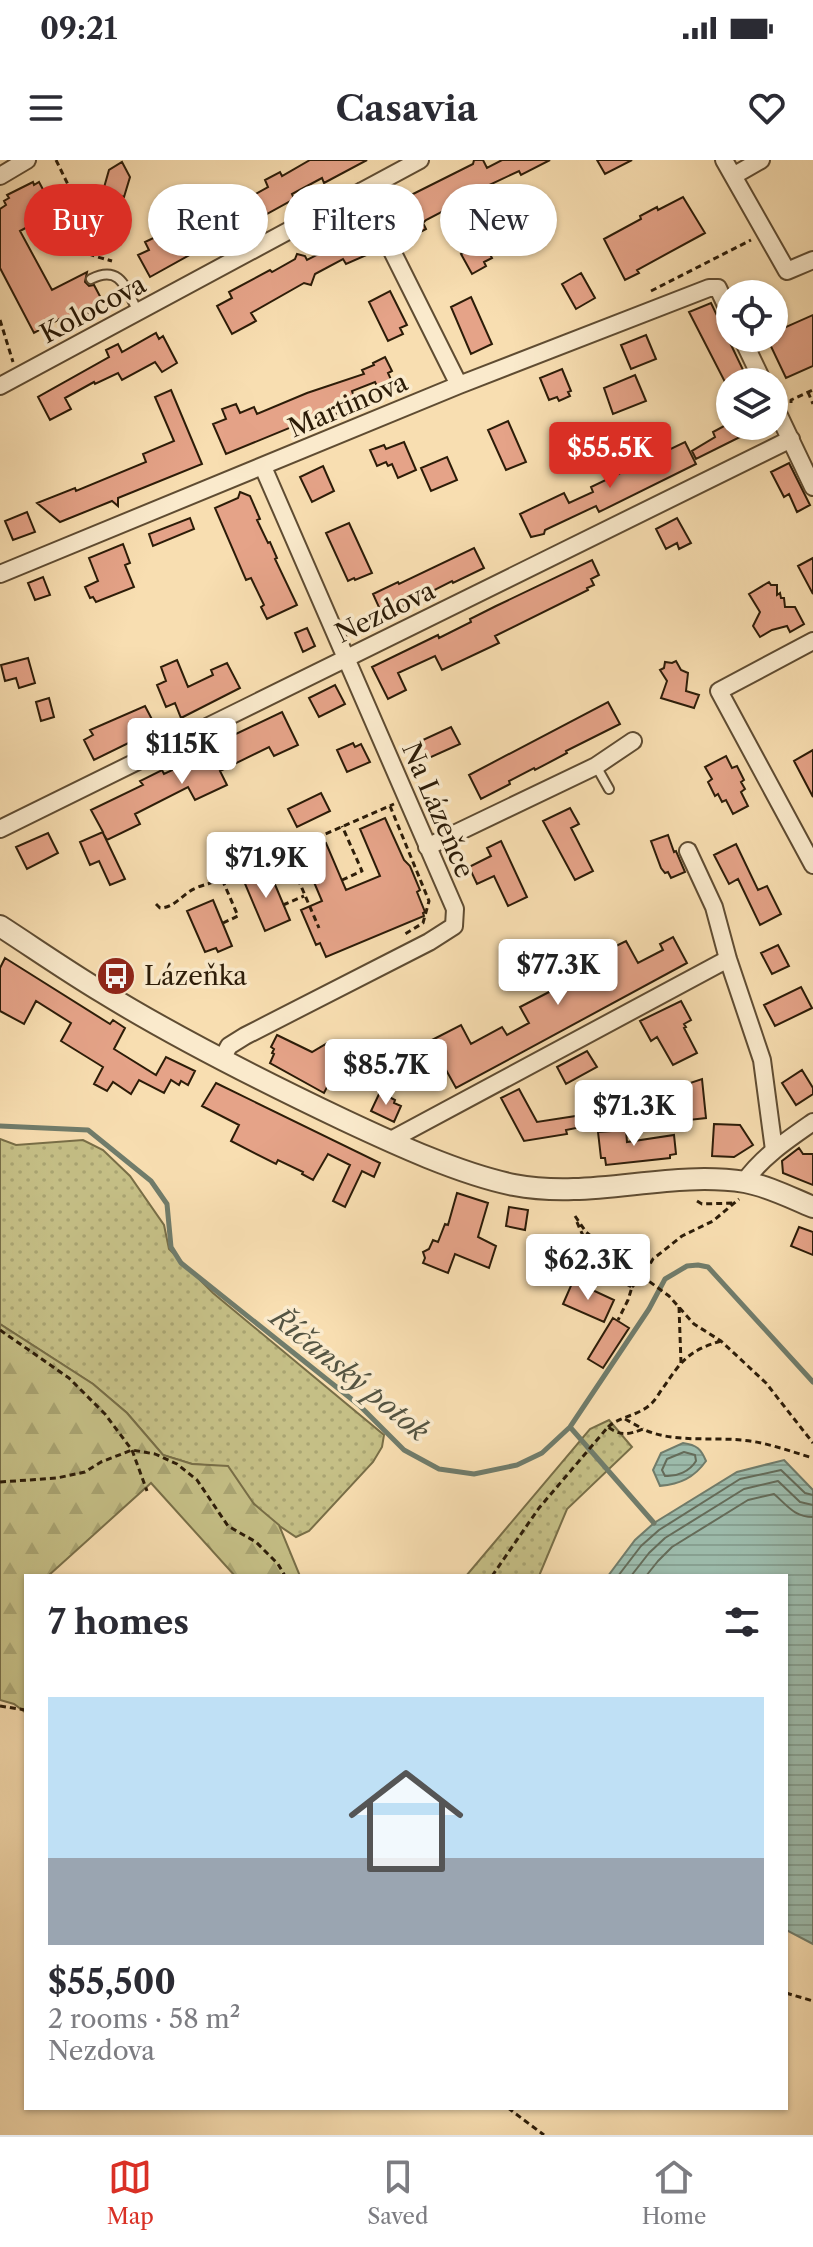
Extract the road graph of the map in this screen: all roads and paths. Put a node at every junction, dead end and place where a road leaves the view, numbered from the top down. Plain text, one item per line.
1 (27, 160) edge
2 (56, 160) edge
3 (420, 160) edge
4 (724, 160) edge
5 (761, 160) edge
6 (0, 176) edge
7 (733, 176) junction
8 (375, 184) edge
9 (284, 233) edge
10 (765, 233) junction
11 (394, 256) edge
12 (813, 260) edge
13 (119, 263) dead end
14 (91, 279) dead end
15 (716, 288) edge
16 (647, 294) dead end
17 (138, 312) junction
18 (9, 354) dead end
19 (0, 356) edge
20 (459, 385) junction
21 (0, 386) edge
22 (808, 392) dead end
23 (813, 404) edge
24 (788, 433) edge
25 (791, 439) junction
26 (263, 467) junction
27 (813, 487) edge
28 (0, 574) edge
29 (813, 641) edge
30 (347, 657) junction
31 (633, 741) dead end
32 (596, 766) junction
33 (609, 789) dead end
34 (342, 826) junction
35 (0, 829) edge
36 (427, 847) junction
37 (286, 851) junction
38 (688, 851) dead end
39 (813, 865) edge
40 (222, 879) junction
41 (342, 880) dead end
42 (304, 896) junction
43 (283, 905) dead end
44 (156, 913) dead end
45 (223, 923) dead end
46 (0, 926) edge
47 (319, 928) dead end
48 (398, 939) dead end
49 (728, 959) junction
50 (222, 1059) junction
51 (813, 1122) edge
52 (389, 1141) junction
53 (774, 1150) junction
54 (744, 1182) junction
55 (573, 1189) junction
56 (697, 1201) dead end
57 (813, 1207) edge
58 (575, 1216) junction
59 (642, 1277) junction
60 (632, 1287) junction
61 (679, 1307) junction
62 (618, 1320) dead end
63 (0, 1330) edge
64 (721, 1341) junction
65 (681, 1363) junction
66 (625, 1418) junction
67 (608, 1427) junction
68 (643, 1429) junction
69 (813, 1443) edge
70 (132, 1450) junction
71 (813, 1458) edge
72 (0, 1482) edge
73 (147, 1491) dead end
74 (284, 1574) edge
75 (493, 1574) edge
76 (0, 1706) edge
77 (24, 1710) edge
78 (788, 1994) edge
79 (813, 2001) edge
80 (511, 2110) edge
81 (544, 2135) edge

1 - 6 street
2 - 13 path
3 - 8 street, Kolocova
4 - 7 street
5 - 7 street
7 - 10 street
9 - 17 street, Kolocova
10 - 12 street
10 - 16 path
11 - 20 street
14 - 17 lane
15 - 20 street, Martinova
17 - 21 street, Kolocova
18 - 19 path
20 - 26 street, Martinova
22 - 23 path
24 - 25 street
25 - 27 street
25 - 30 street, Nezdova
26 - 28 street, Martinova
26 - 30 street, Na Lázeňce
29 - 39 street
30 - 35 street, Nezdova
30 - 36 street, Na Lázeňce
31 - 32 street
32 - 33 lane
32 - 36 street
34 - 37 path
34 - 41 path
34 - 48 path
36 - 50 street, Na Lázeňce
37 - 40 path
37 - 42 path
38 - 49 street
40 - 44 path
40 - 45 path
42 - 43 path
42 - 47 path
46 - 50 street
49 - 52 street
49 - 53 street
50 - 52 street
51 - 53 street
52 - 55 street
53 - 54 street
54 - 55 street
54 - 57 street
55 - 58 path
56 - 59 path
58 - 59 path
58 - 60 path
59 - 60 path
59 - 61 path
60 - 62 path
61 - 64 path
61 - 65 path
63 - 70 path
64 - 65 path
64 - 69 path
65 - 66 path
66 - 67 path
66 - 68 path
67 - 68 path
67 - 75 path
68 - 71 path
70 - 72 path
70 - 73 path
70 - 74 path
76 - 77 path
78 - 79 path
80 - 81 path

